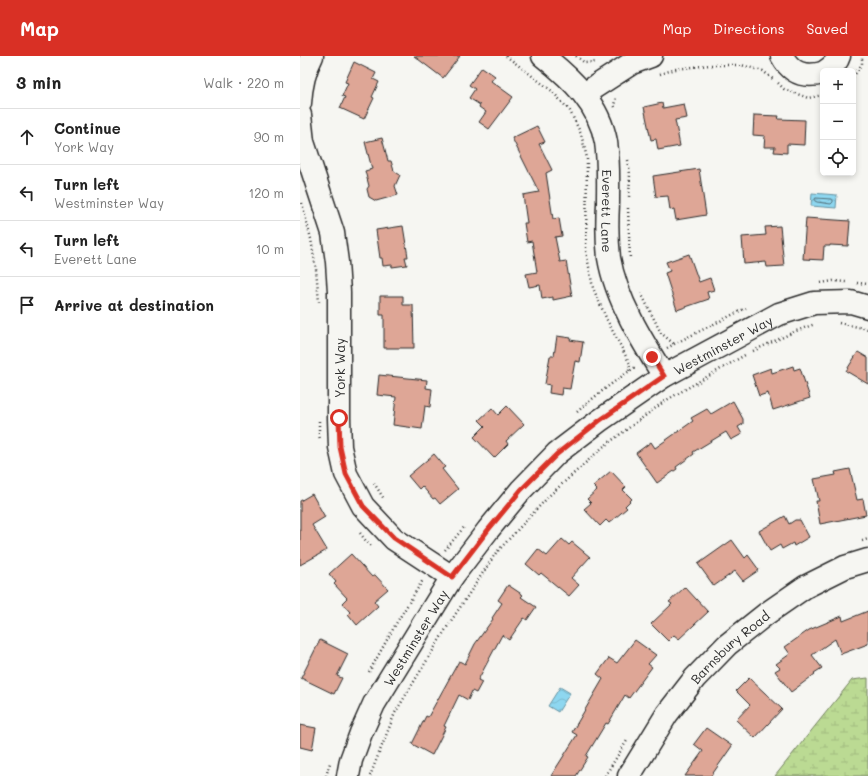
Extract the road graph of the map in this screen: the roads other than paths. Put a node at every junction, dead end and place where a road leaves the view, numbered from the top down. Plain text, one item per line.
1 (312, 56) edge
2 (543, 56) edge
3 (782, 56) edge
4 (839, 56) edge
5 (654, 66) edge
6 (831, 68) edge
7 (820, 74) edge
8 (592, 89) junction
9 (300, 103) edge
10 (300, 115) edge
11 (868, 307) edge
12 (664, 376) junction
13 (868, 560) edge
14 (452, 577) junction
15 (348, 776) edge
16 (629, 776) edge

1 - 9 street
2 - 8 street, Everett Lane
3 - 7 street
4 - 6 street
5 - 8 street
8 - 12 street, Everett Lane
10 - 14 street, York Way
11 - 12 street, Westminster Way
12 - 14 street, Westminster Way
13 - 16 street, Barnsbury Road
14 - 15 street, Westminster Way

